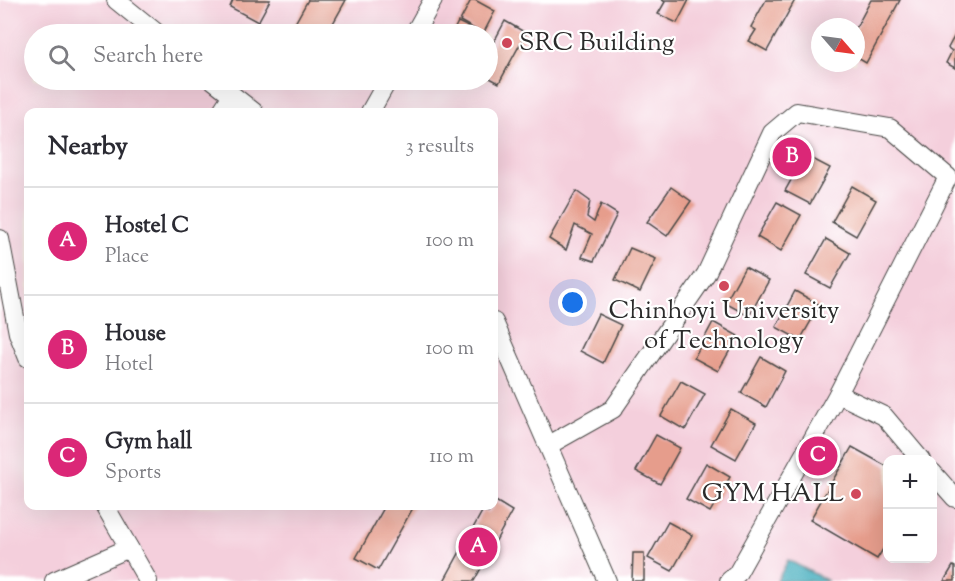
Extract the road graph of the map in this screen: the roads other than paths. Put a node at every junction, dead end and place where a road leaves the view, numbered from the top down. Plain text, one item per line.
1 (116, 0) edge
2 (433, 0) edge
3 (146, 24) edge
4 (420, 24) edge
5 (226, 90) edge
6 (382, 90) edge
7 (232, 95) junction
8 (224, 108) edge
9 (250, 108) edge
10 (372, 108) edge
11 (952, 178) edge
12 (0, 239) edge
13 (23, 330) edge
14 (498, 331) edge
15 (838, 394) junction
16 (549, 445) junction
17 (918, 455) edge
18 (937, 477) edge
19 (955, 498) edge
20 (107, 510) edge
21 (129, 548) junction
22 (54, 581) edge
23 (148, 581) edge
24 (607, 581) edge
25 (729, 581) edge

1 - 3 lane
2 - 4 lane
5 - 7 lane
6 - 10 lane
7 - 8 lane
7 - 9 lane
11 - 15 lane
11 - 16 lane
12 - 13 lane
14 - 16 lane
15 - 17 lane
15 - 25 lane
16 - 24 lane
18 - 19 lane
20 - 21 lane
21 - 22 lane
21 - 23 lane

